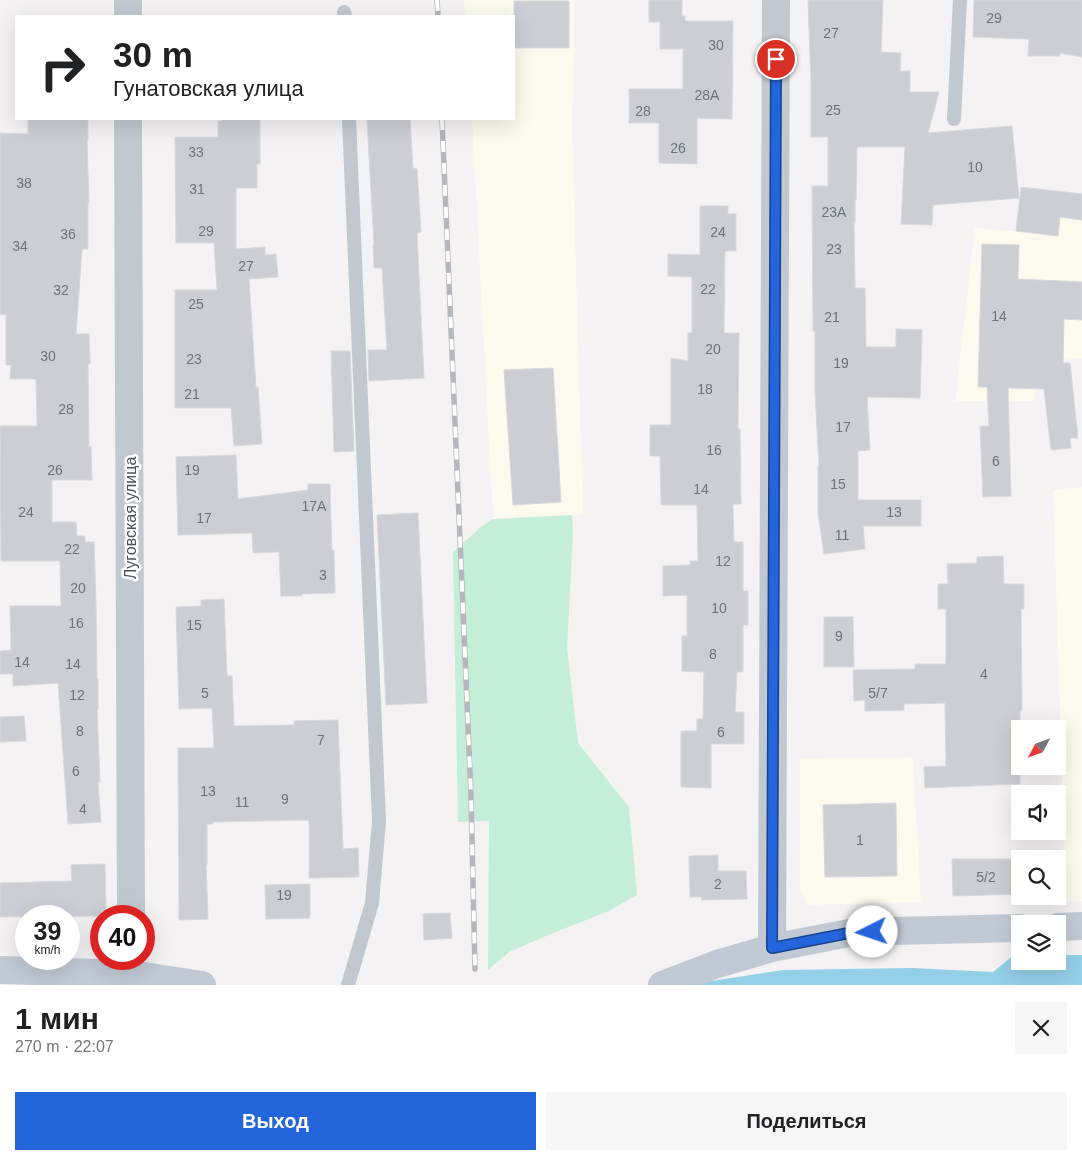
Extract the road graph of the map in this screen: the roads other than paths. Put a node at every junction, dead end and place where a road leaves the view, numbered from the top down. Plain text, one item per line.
1 (128, 0) edge
2 (776, 0) edge
3 (960, 0) edge
4 (128, 15) edge
5 (954, 119) dead end
6 (128, 120) edge
7 (349, 120) edge
8 (131, 905) edge
9 (1082, 926) edge
10 (1066, 927) edge
11 (1011, 928) edge
12 (772, 948) junction
13 (90, 969) edge
14 (146, 970) edge
15 (15, 975) edge
16 (202, 985) edge
17 (348, 985) edge
18 (662, 985) edge

1 - 4 street
2 - 12 street
3 - 5 lane
6 - 8 street, Луговская улица
7 - 17 lane
9 - 10 street
11 - 12 street
12 - 18 street
13 - 15 street
14 - 16 street

